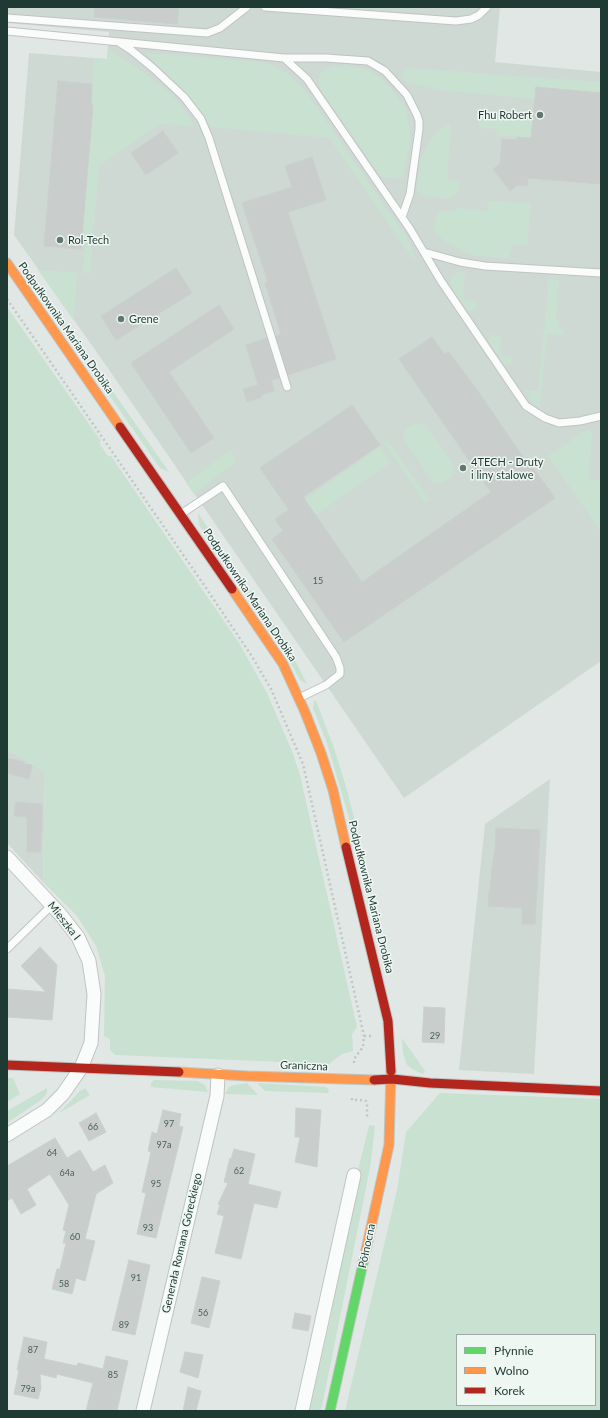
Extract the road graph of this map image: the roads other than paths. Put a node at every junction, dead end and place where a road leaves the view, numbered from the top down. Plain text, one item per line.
1 (247, 7) edge
2 (265, 7) edge
3 (487, 7) edge
4 (7, 18) edge
5 (7, 32) edge
6 (118, 42) junction
7 (284, 58) junction
8 (402, 217) junction
9 (424, 252) junction
10 (7, 264) edge
11 (601, 273) edge
12 (287, 387) dead end
13 (601, 416) edge
14 (180, 514) junction
15 (299, 698) junction
16 (7, 857) edge
17 (52, 905) junction
18 (7, 949) edge
19 (7, 1065) edge
20 (81, 1068) junction
21 (218, 1075) junction
22 (392, 1079) junction
23 (601, 1091) edge
24 (7, 1135) edge
25 (354, 1175) dead end
26 (143, 1411) edge
27 (302, 1411) edge
28 (330, 1411) edge

1 - 4 lane
2 - 3 lane
5 - 6 lane
6 - 7 lane
6 - 12 lane
7 - 8 lane
7 - 8 lane
8 - 9 lane
9 - 11 lane
9 - 13 lane
10 - 14 main road, Podpułkownika Mariana Drobika
14 - 15 main road, Podpułkownika Mariana Drobika
14 - 15 lane
15 - 22 main road, Podpułkownika Mariana Drobika
16 - 17 street, Mieszka I
17 - 18 lane
17 - 20 street, Mieszka I
19 - 20 main road, Graniczna
20 - 21 main road, Graniczna
20 - 24 street, Mieszka I
21 - 22 main road, Graniczna
21 - 26 street, Generała Romana Góreckiego
22 - 23 main road, Graniczna
22 - 28 main road, Północna
25 - 27 street

